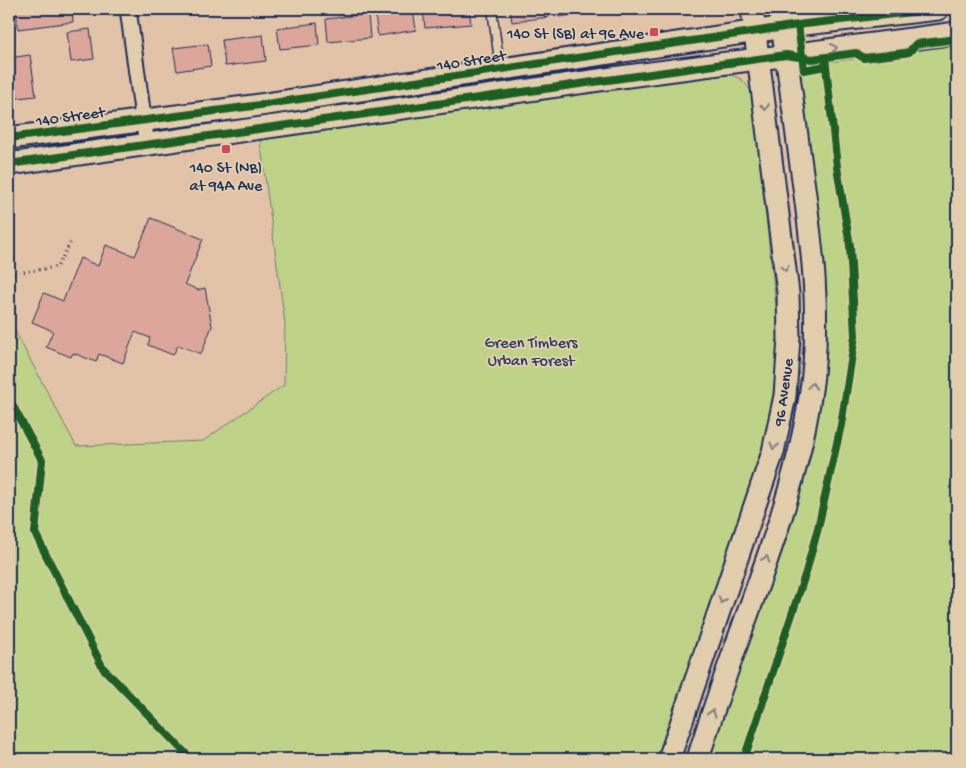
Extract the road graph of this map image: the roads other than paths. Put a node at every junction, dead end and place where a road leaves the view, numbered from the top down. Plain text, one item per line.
1 (128, 9) edge
2 (492, 9) edge
3 (752, 9) edge
4 (938, 9) edge
5 (781, 18) edge
6 (755, 31) junction
7 (957, 32) edge
8 (786, 55) junction
9 (758, 58) junction
10 (500, 68) junction
11 (142, 120) junction
12 (9, 138) edge
13 (147, 146) junction
14 (9, 164) edge
15 (669, 759) edge
16 (698, 759) edge

1 - 11 street
2 - 10 lane
3 - 6 main road, 96 Avenue
4 - 5 main road, 140 Street
5 - 6 main road, 140 Street
5 - 8 main road, 96 Avenue
6 - 9 main road, 96 Avenue
6 - 10 main road, 140 Street
8 -> 7 main road
8 - 9 main road
16 -> 8 main road, 96 Avenue
9 - 13 main road
9 -> 15 main road, 96 Avenue
10 - 11 main road, 140 Street
11 - 12 main road, 140 Street
11 - 13 street
13 - 14 main road

